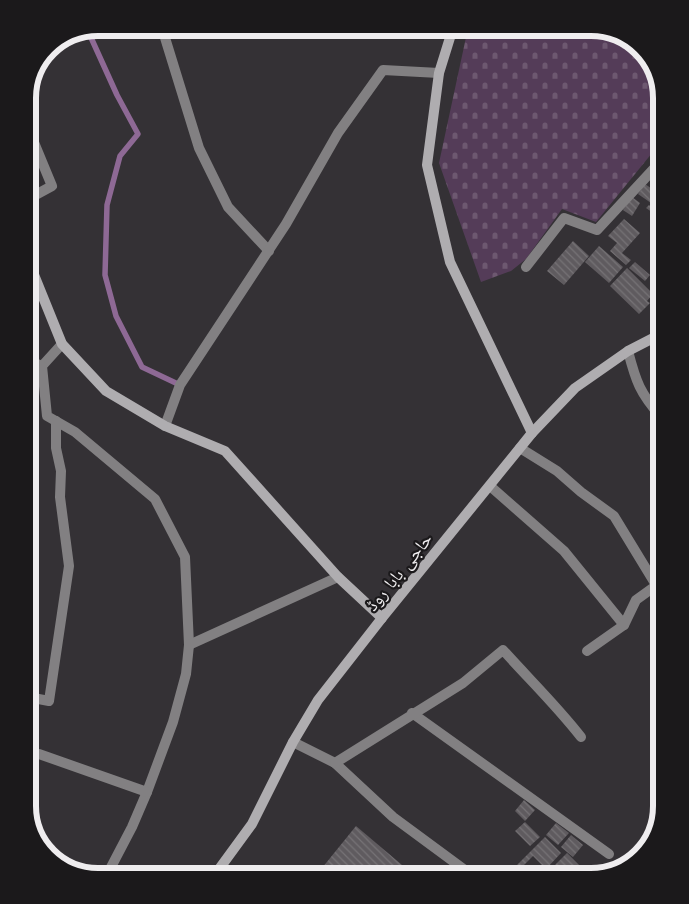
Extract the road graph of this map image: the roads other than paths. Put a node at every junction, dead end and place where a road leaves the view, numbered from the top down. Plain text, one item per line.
1 (164, 36) edge
2 (451, 36) edge
3 (439, 73) junction
4 (36, 147) edge
5 (653, 171) edge
6 (36, 195) edge
7 (269, 251) junction
8 (526, 267) dead end
9 (36, 280) edge
10 (653, 338) edge
11 (62, 344) junction
12 (628, 351) junction
13 (36, 363) edge
14 (42, 366) junction
15 (653, 407) edge
16 (56, 421) junction
17 (165, 426) junction
18 (532, 433) junction
19 (520, 448) junction
20 (490, 486) junction
21 (653, 574) edge
22 (338, 577) junction
23 (653, 587) edge
24 (382, 618) junction
25 (624, 625) junction
26 (189, 644) junction
27 (587, 651) dead end
28 (36, 699) edge
29 (412, 713) junction
30 (581, 737) dead end
31 (293, 742) junction
32 (40, 754) dead end
33 (335, 763) junction
34 (147, 792) junction
35 (608, 854) dead end
36 (111, 868) edge
37 (220, 868) edge
38 (462, 868) edge

1 - 7 street
2 - 3 street
3 - 7 street
3 - 18 street
4 - 6 street
5 - 8 street
7 - 17 street
9 - 11 street
10 - 12 street, حاجی بابا روڈ
11 - 14 street
11 - 17 street
12 - 15 street
12 - 18 street, حاجی بابا روڈ
13 - 14 street
14 - 16 street
16 - 26 street
16 - 28 street
17 - 22 street
18 - 19 street, حاجی بابا روڈ
19 - 20 street, حاجی بابا روڈ
19 - 21 street
20 - 24 street, حاجی بابا روڈ
20 - 25 street
22 - 24 street
22 - 26 street
23 - 25 street
24 - 31 street, حاجی بابا روڈ
25 - 27 street
26 - 34 street
29 - 30 street
29 - 33 street
29 - 35 street
31 - 33 street
31 - 37 street, حاجی بابا روڈ
32 - 34 street
33 - 38 street
34 - 36 street

